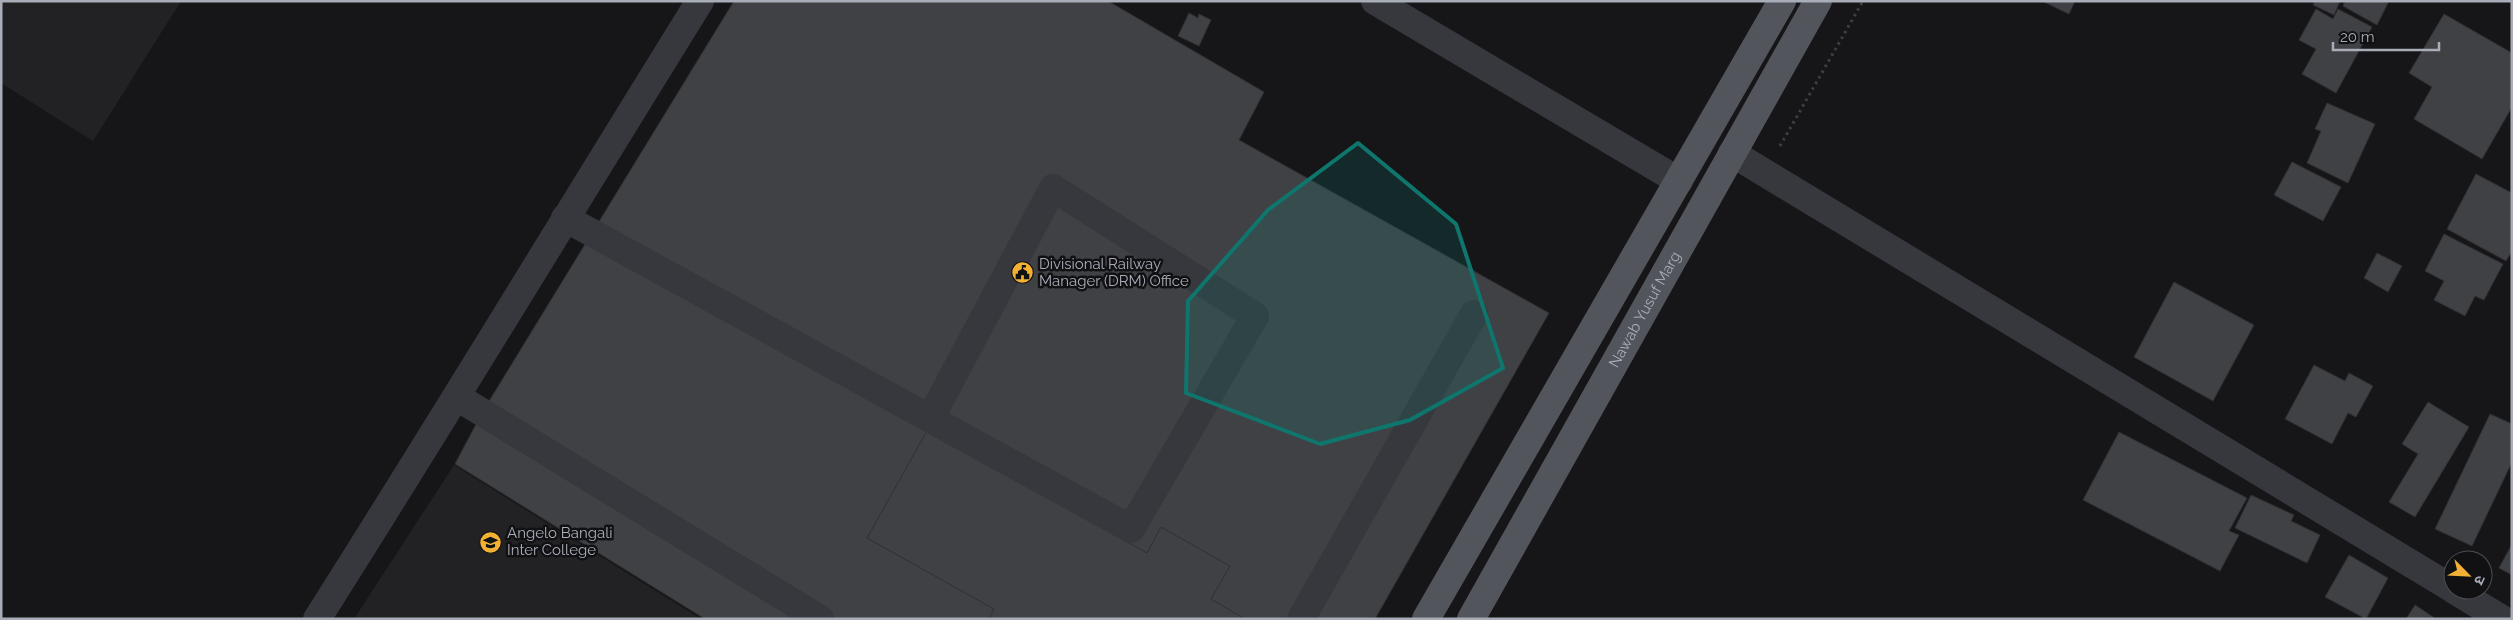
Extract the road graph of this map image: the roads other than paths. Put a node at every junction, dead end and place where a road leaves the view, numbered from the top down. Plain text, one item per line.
1 (700, 1) edge
2 (1375, 1) edge
3 (1782, 1) edge
4 (1818, 1) edge
5 (1732, 153) junction
6 (1679, 181) junction
7 (565, 218) junction
8 (1474, 314) dead end
9 (457, 397) junction
10 (931, 417) junction
11 (2443, 583) edge
12 (2471, 600) edge
13 (317, 619) edge
14 (820, 619) edge
15 (1301, 619) edge
16 (1426, 619) edge
17 (1471, 619) edge
18 (2502, 619) edge

1 - 7 street
2 - 6 street
3 - 6 main road
4 - 5 main road, Nawab Yusuf Marg
5 - 11 street
5 - 17 main road, Nawab Yusuf Marg
6 - 16 main road
7 - 9 street
7 - 10 street
8 - 15 street
9 - 13 street
9 - 14 street
10 - 10 street
12 - 18 street

